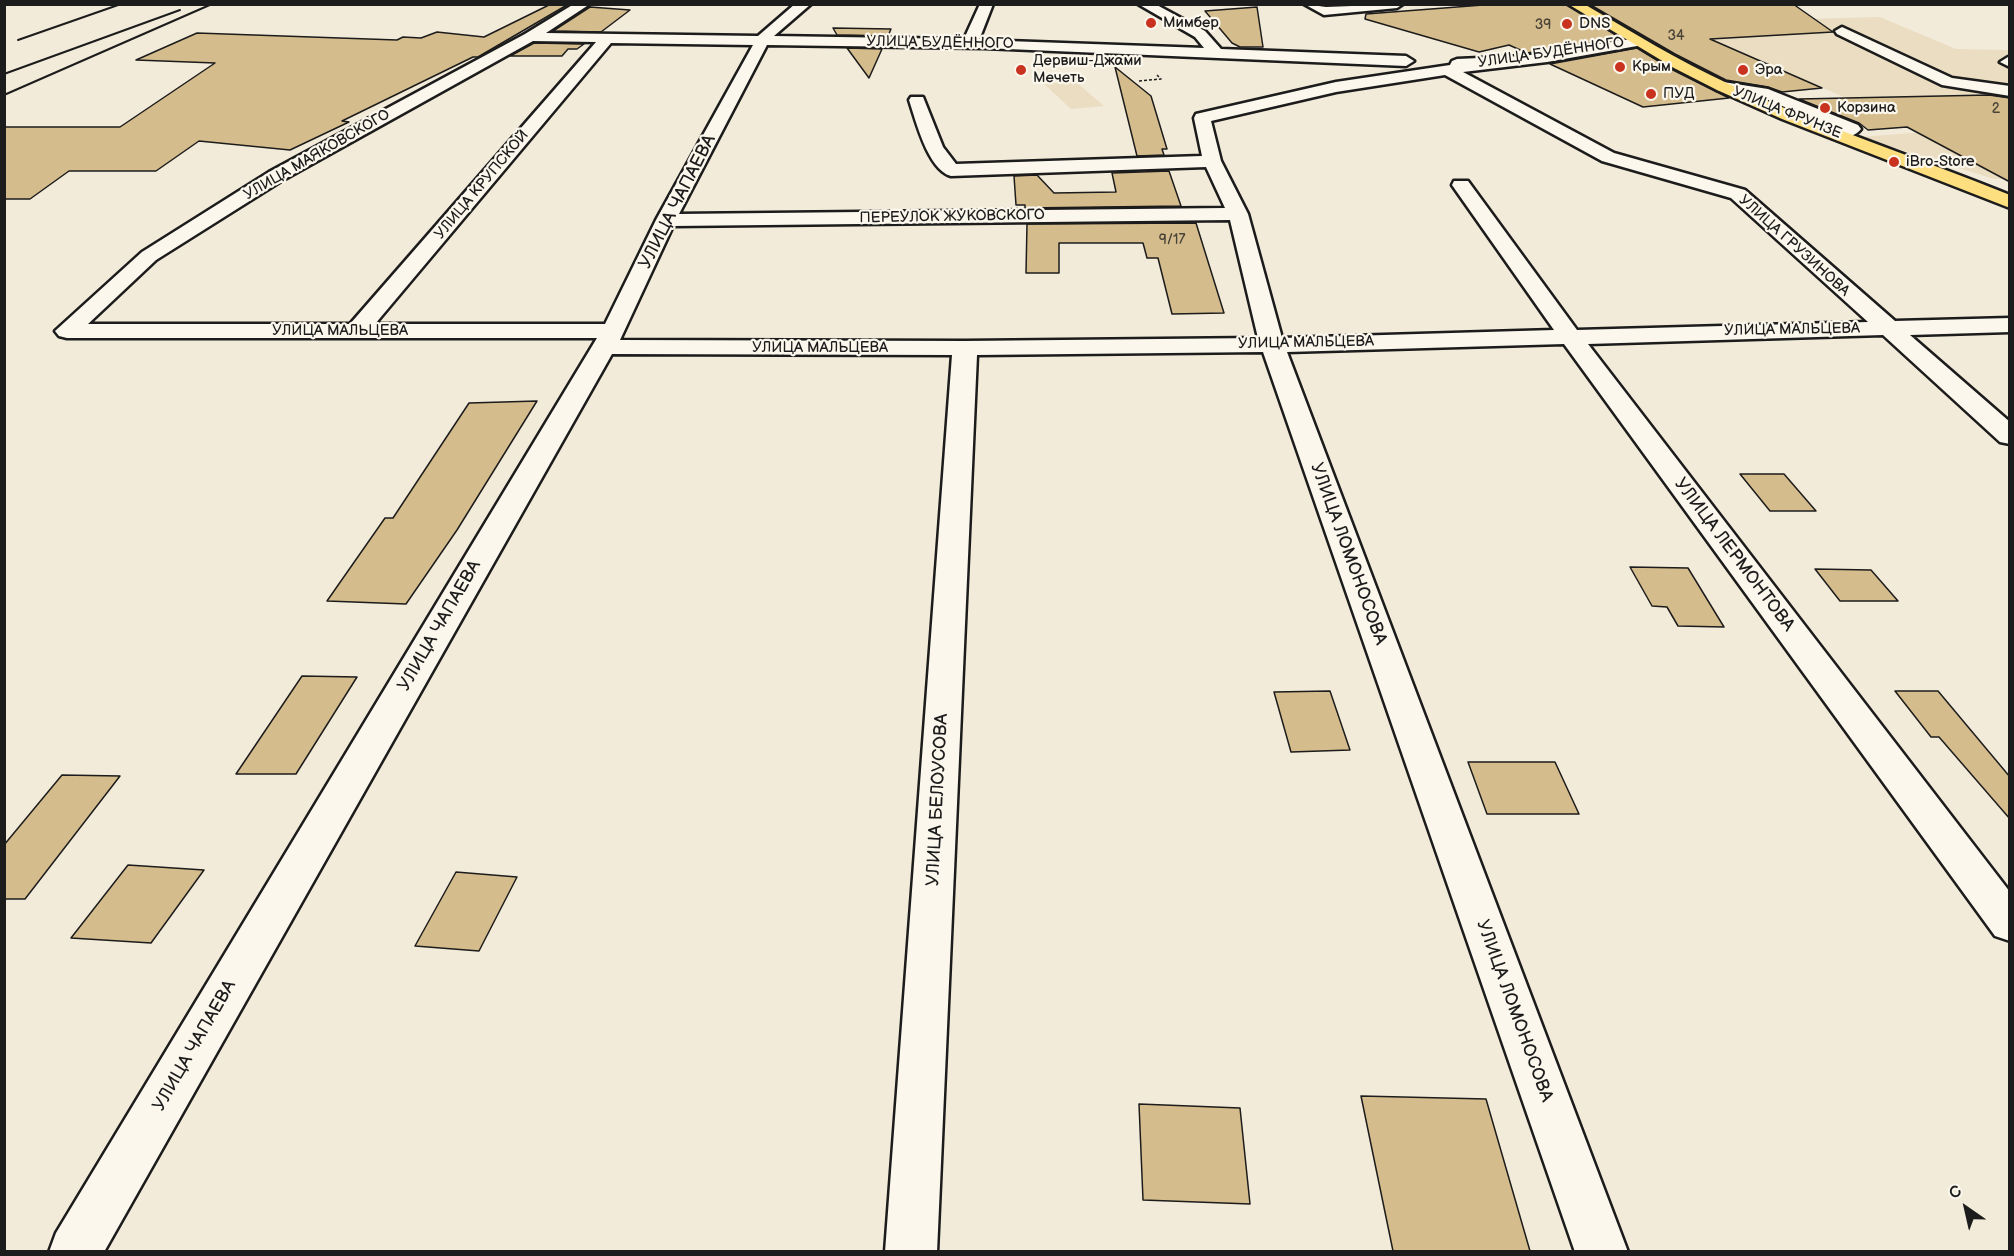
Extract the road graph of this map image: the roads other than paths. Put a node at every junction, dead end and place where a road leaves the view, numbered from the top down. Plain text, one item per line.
1 (584, 4) edge
2 (805, 4) edge
3 (987, 4) edge
4 (1144, 4) edge
5 (1310, 4) edge
6 (1398, 4) edge
7 (1574, 4) edge
8 (1842, 31) dead end
9 (1225, 35) dead end
10 (530, 37) junction
11 (607, 38) junction
12 (764, 39) junction
13 (1204, 39) junction
14 (1636, 42) junction
15 (970, 43) junction
16 (1285, 43) dead end
17 (1216, 52) junction
18 (1318, 57) junction
19 (1477, 65) junction
20 (1446, 69) junction
21 (1723, 87) joint
22 (2010, 91) edge
23 (917, 100) dead end
24 (1838, 134) joint
25 (1212, 161) junction
26 (1917, 164) junction
27 (1461, 185) dead end
28 (2010, 193) edge
29 (2010, 202) edge
30 (1238, 214) junction
31 (666, 220) junction
32 (2010, 326) edge
33 (1886, 328) junction
34 (67, 331) joint
35 (357, 331) junction
36 (1570, 336) junction
37 (608, 339) junction
38 (1272, 345) junction
39 (965, 348) junction
40 (2010, 436) edge
41 (2010, 924) edge
42 (75, 1251) edge
43 (911, 1251) edge
44 (1602, 1251) edge

1 - 10 street, УЛИЦА МАЯКОВСКОГО
2 - 12 street, УЛИЦА ЧАПАЕВА
3 - 15 street
4 - 13 street
5 - 6 street
7 - 14 main road, УЛИЦА ФРУНЗЕ
8 - 22 street
9 - 13 street
10 - 11 street, УЛИЦА БУДЁННОГО
10 - 34 street, УЛИЦА МАЯКОВСКОГО
11 - 12 street, УЛИЦА БУДЁННОГО
11 - 35 street, УЛИЦА КРУПСКОЙ
12 - 15 street, УЛИЦА БУДЁННОГО
12 - 31 street, УЛИЦА ЧАПАЕВА
13 - 17 street
14 - 19 street, УЛИЦА БУДЁННОГО
14 - 21 main road, УЛИЦА ФРУНЗЕ
15 - 17 street, УЛИЦА БУДЁННОГО
16 - 18 street
17 - 18 street, УЛИЦА БУДЁННОГО
18 - 19 street, УЛИЦА БУДЁННОГО
19 - 20 street, УЛИЦА ЛОМОНОСОВА
20 - 25 street, УЛИЦА ЛОМОНОСОВА
20 - 33 street, УЛИЦА ГРУЗИНОВА
21 - 24 street
23 - 25 street
24 - 26 main road, УЛИЦА ФРУНЗЕ
25 - 30 street, УЛИЦА ЛОМОНОСОВА
26 - 28 main road
26 - 29 main road, УЛИЦА ФРУНЗЕ
27 - 36 street, УЛИЦА ЛЕРМОНТОВА
30 - 31 street, ПЕРЕУЛОК ЖУКОВСКОГО
30 - 38 street, УЛИЦА ЛОМОНОСОВА
31 - 37 street, УЛИЦА ЧАПАЕВА
32 - 33 street, УЛИЦА МАЛЬЦЕВА
33 - 36 street, УЛИЦА МАЛЬЦЕВА
33 - 40 street, УЛИЦА ГРУЗИНОВА
34 - 35 street, УЛИЦА МАЛЬЦЕВА
35 - 37 street, УЛИЦА МАЛЬЦЕВА
36 - 38 street, УЛИЦА МАЛЬЦЕВА
36 - 41 street, УЛИЦА ЛЕРМОНТОВА
37 - 39 street, УЛИЦА МАЛЬЦЕВА
37 - 42 street, УЛИЦА ЧАПАЕВА
38 - 39 street, УЛИЦА МАЛЬЦЕВА
38 - 44 street, УЛИЦА ЛОМОНОСОВА
39 - 43 street, УЛИЦА БЕЛОУСОВА

